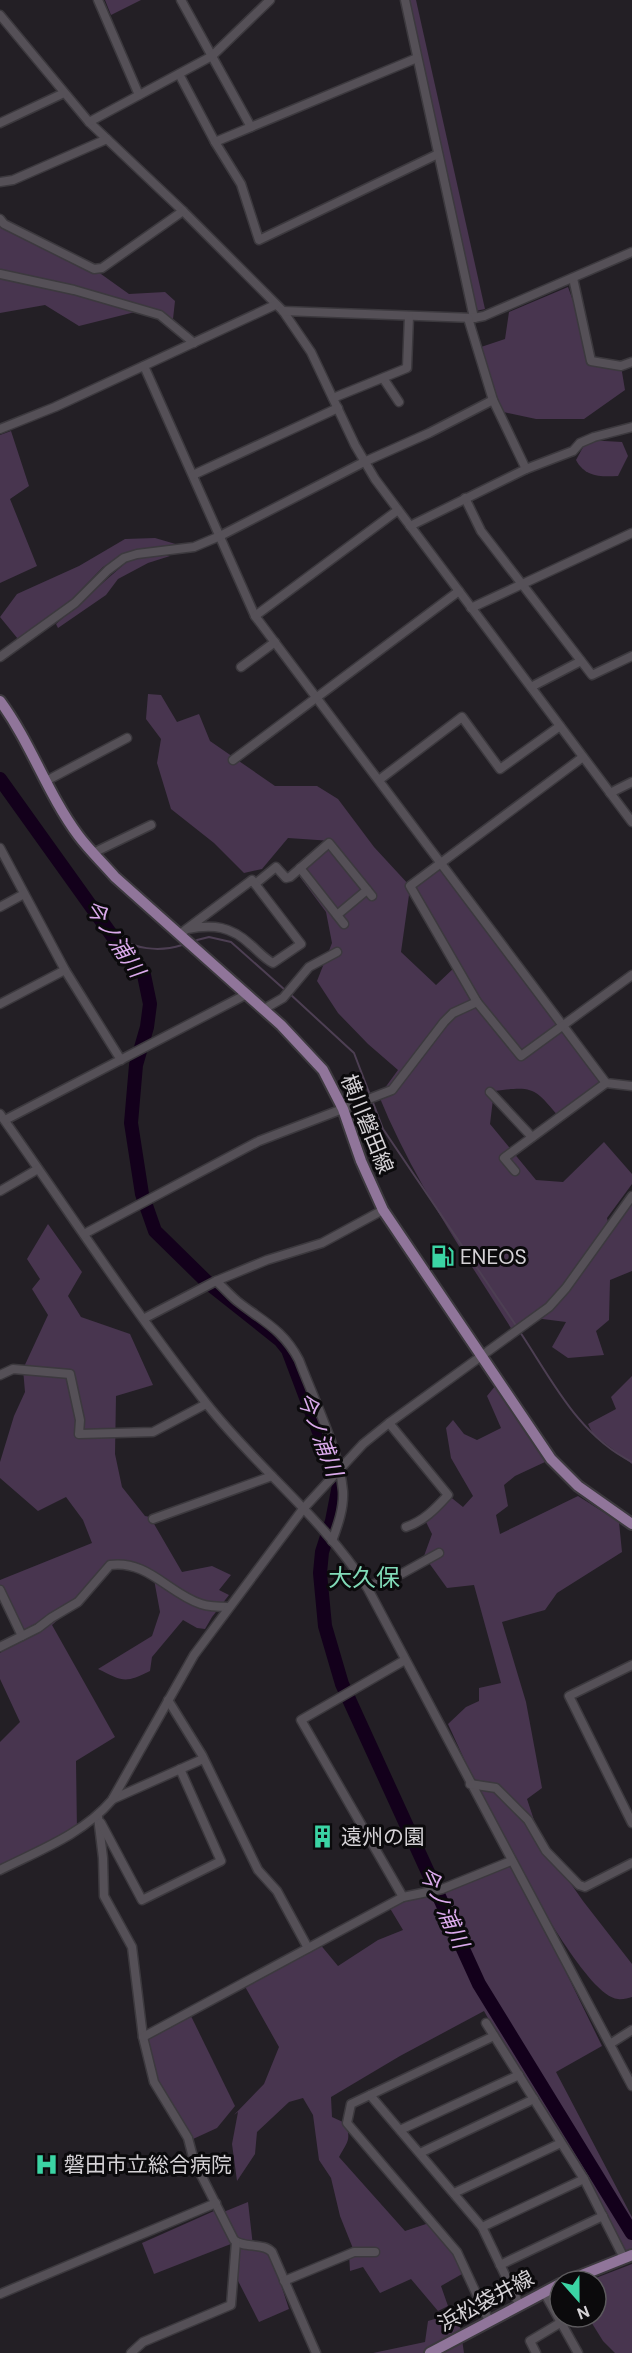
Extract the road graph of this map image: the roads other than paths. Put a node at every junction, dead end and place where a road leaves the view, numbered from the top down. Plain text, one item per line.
1 (98, 0) edge
2 (181, 0) edge
3 (270, 0) edge
4 (405, 0) edge
5 (0, 15) edge
6 (212, 56) junction
7 (417, 58) junction
8 (178, 74) junction
9 (64, 93) junction
10 (139, 95) junction
11 (89, 122) junction
12 (0, 123) edge
13 (251, 127) junction
14 (107, 140) junction
15 (215, 142) junction
16 (438, 154) junction
17 (0, 182) edge
18 (183, 211) junction
19 (0, 219) edge
20 (632, 252) edge
21 (0, 274) edge
22 (573, 278) junction
23 (279, 308) junction
24 (409, 316) junction
25 (471, 318) junction
26 (194, 343) junction
27 (632, 362) edge
28 (144, 366) junction
29 (383, 378) junction
30 (333, 398) junction
31 (493, 400) junction
32 (399, 402) dead end
33 (338, 408) junction
34 (632, 427) edge
35 (0, 429) edge
36 (364, 462) junction
37 (526, 469) junction
38 (193, 475) junction
39 (465, 498) junction
40 (398, 510) junction
41 (410, 526) junction
42 (632, 533) edge
43 (220, 536) junction
44 (521, 583) junction
45 (459, 591) junction
46 (471, 608) junction
47 (255, 616) junction
48 (275, 642) junction
49 (632, 656) edge
50 (0, 657) edge
51 (581, 661) junction
52 (241, 667) dead end
53 (531, 687) junction
54 (317, 698) junction
55 (0, 701) edge
56 (560, 726) junction
57 (127, 738) dead end
58 (583, 756) junction
59 (233, 760) dead end
60 (379, 780) junction
61 (46, 781) junction
62 (632, 782) edge
63 (610, 793) junction
64 (632, 822) edge
65 (151, 825) dead end
66 (0, 848) edge
67 (93, 853) junction
68 (440, 862) junction
69 (300, 868) junction
70 (255, 884) junction
71 (24, 894) junction
72 (0, 906) edge
73 (336, 915) junction
74 (344, 924) dead end
75 (183, 931) junction
76 (337, 952) dead end
77 (65, 970) junction
78 (632, 975) edge
79 (247, 994) junction
80 (477, 1002) junction
81 (0, 1004) edge
82 (264, 1009) junction
83 (562, 1025) junction
84 (121, 1060) junction
85 (606, 1083) junction
86 (632, 1086) edge
87 (490, 1092) dead end
88 (343, 1109) junction
89 (2, 1117) edge
90 (532, 1137) junction
91 (38, 1169) junction
92 (514, 1171) dead end
93 (0, 1191) edge
94 (632, 1196) edge
95 (384, 1210) junction
96 (84, 1234) junction
97 (216, 1281) junction
98 (144, 1318) junction
99 (482, 1356) junction
100 (0, 1375) edge
101 (206, 1404) junction
102 (388, 1423) junction
103 (340, 1468) junction
104 (272, 1476) junction
105 (303, 1509) junction
106 (153, 1519) dead end
107 (632, 1524) edge
108 (406, 1527) dead end
109 (333, 1541) junction
110 (439, 1553) dead end
111 (367, 1587) junction
112 (0, 1590) edge
113 (229, 1608) junction
114 (22, 1636) junction
115 (0, 1647) edge
116 (405, 1660) junction
117 (632, 1665) edge
118 (168, 1700) junction
119 (203, 1759) junction
120 (180, 1769) junction
121 (471, 1784) junction
122 (112, 1800) junction
123 (628, 1806) edge
124 (98, 1817) junction
125 (632, 1823) edge
126 (511, 1861) junction
127 (632, 1863) edge
128 (0, 1870) edge
129 (403, 1897) junction
130 (308, 1948) junction
131 (486, 2023) dead end
132 (632, 2030) edge
133 (494, 2036) junction
134 (143, 2037) junction
135 (610, 2044) junction
136 (519, 2075) junction
137 (632, 2086) edge
138 (370, 2095) junction
139 (534, 2099) junction
140 (400, 2130) junction
141 (561, 2143) junction
142 (420, 2153) junction
143 (584, 2179) junction
144 (454, 2193) junction
145 (216, 2203) junction
146 (603, 2216) junction
147 (482, 2227) junction
148 (236, 2242) junction
149 (375, 2252) dead end
150 (628, 2257) edge
151 (500, 2265) junction
152 (598, 2269) edge
153 (285, 2281) junction
154 (548, 2290) edge
155 (544, 2292) junction
156 (0, 2294) edge
157 (548, 2299) edge
158 (519, 2304) junction
159 (489, 2321) junction
160 (551, 2329) edge
161 (564, 2329) edge
162 (131, 2353) edge
163 (316, 2353) edge
164 (430, 2353) edge
165 (536, 2353) edge
166 (578, 2353) edge

1 - 10 street
2 - 6 street
3 - 6 street
4 - 7 street
5 - 9 street
6 - 8 street
6 - 13 street
7 - 13 street
7 - 16 street
8 - 10 street
8 - 15 street
9 - 11 street
9 - 12 street
10 - 11 street
11 - 14 street
13 - 15 street
14 - 17 street
14 - 18 street
15 - 16 street
16 - 25 street
18 - 19 street
18 - 23 street
20 - 22 street
21 - 26 street
22 - 25 street
22 - 27 street
23 - 24 street
23 - 26 street
23 - 30 street
24 - 25 street
24 - 29 street
25 - 31 street
26 - 28 street
28 - 35 street
28 - 38 street
29 - 30 street
29 - 32 street
30 - 33 street
31 - 36 street
31 - 37 street
33 - 36 street
33 - 38 street
34 - 37 street
36 - 40 street
36 - 43 street
37 - 39 street
38 - 43 street
39 - 41 street
39 - 44 street
40 - 41 street
40 - 47 street
41 - 45 street
42 - 44 street
43 - 47 street
43 - 50 street
44 - 46 street
44 - 51 street
45 - 46 street
45 - 54 street
46 - 53 street
47 - 48 street
48 - 52 street
48 - 54 street
49 - 51 street
51 - 53 street
53 - 56 street
54 - 59 street
54 - 60 street
55 - 61 main road, 横川磐田線
56 - 58 street
56 - 60 street
57 - 61 street
58 - 63 street
58 - 68 street
60 - 68 street
61 - 67 main road, 横川磐田線
62 - 63 street
63 - 64 street
65 - 67 street
66 - 71 street
67 - 75 main road, 横川磐田線
68 - 80 street
68 - 83 street
69 - 70 street
69 - 73 street
69 - 73 street
70 - 75 street
70 - 75 street
71 - 72 street
71 - 77 street
73 - 74 street
75 - 79 main road, 横川磐田線
76 - 82 street
77 - 81 street
77 - 84 street
78 - 83 street
79 - 82 main road, 横川磐田線
79 - 84 street
80 - 83 street
80 - 88 street
82 - 88 main road, 横川磐田線
83 - 85 street
84 - 89 street
85 - 86 street
85 - 90 street
87 - 90 street
88 - 95 main road, 横川磐田線
88 - 96 street
89 - 91 street
90 - 92 street
91 - 93 street
91 - 96 street
94 - 99 street
95 - 97 street
95 - 99 main road, 横川磐田線
96 - 98 street
97 - 98 street
97 - 103 street
98 - 101 street
99 - 102 street
99 - 107 main road, 横川磐田線
100 - 101 street
101 - 104 street
102 - 103 street
102 - 108 street
103 - 105 street
103 - 109 street
104 - 105 street
104 - 106 street
105 - 109 street
105 - 113 street
109 - 111 street
110 - 111 street
111 - 116 street
112 - 114 street
113 - 114 street
113 - 118 street
114 - 115 street
116 - 121 street
116 - 129 street
117 - 123 street
118 - 119 street
118 - 122 street
119 - 120 street
119 - 130 street
120 - 122 street
120 - 124 street
121 - 126 street
121 - 127 street
122 - 124 street
123 - 125 street
124 - 128 street
124 - 134 street
126 - 129 street
126 - 135 street
129 - 130 street
130 - 134 street
131 - 133 street
132 - 135 street
133 - 136 street
133 - 138 street
134 - 145 street
135 - 137 street
136 - 139 street
136 - 140 street
138 - 140 street
138 - 159 street
139 - 141 street
139 - 142 street
140 - 142 street
141 - 143 street
141 - 144 street
142 - 144 street
143 - 146 street
143 - 147 street
144 - 147 street
145 - 148 street
145 - 156 street
146 - 150 street
146 - 151 street
147 - 151 street
148 - 153 street
148 - 162 street
149 - 153 street
150 - 152 main road, 浜松袋井線
151 - 158 street
153 - 163 street
154 - 155 main road, 浜松袋井線
155 - 157 street
155 - 158 main road, 浜松袋井線
158 - 159 main road, 浜松袋井線
159 - 164 main road, 浜松袋井線
160 - 165 street
161 - 166 street

